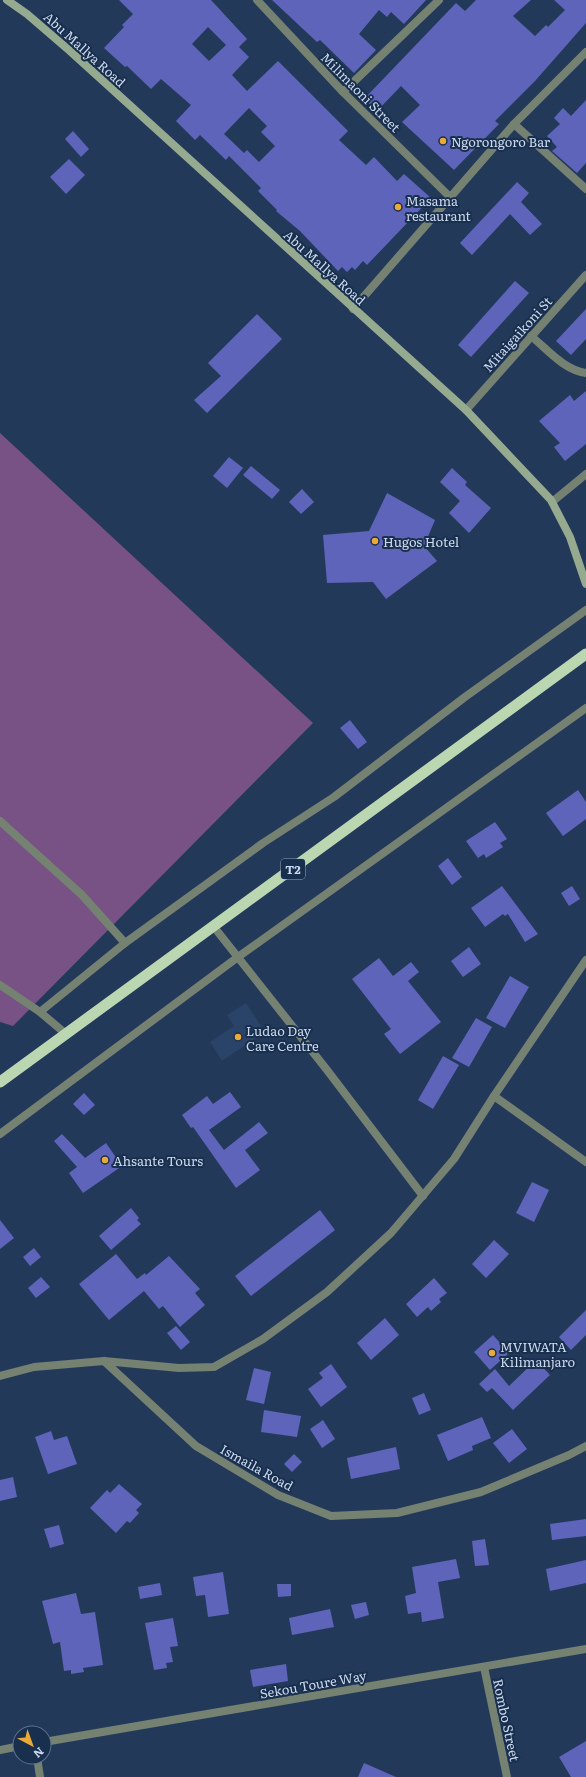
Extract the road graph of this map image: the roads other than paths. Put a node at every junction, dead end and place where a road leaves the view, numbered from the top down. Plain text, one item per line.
1 (7, 0) edge
2 (257, 0) edge
3 (439, 0) edge
4 (586, 52) edge
5 (343, 92) junction
6 (514, 124) junction
7 (586, 189) edge
8 (450, 197) junction
9 (586, 275) edge
10 (353, 309) junction
11 (532, 336) junction
12 (586, 373) edge
13 (466, 410) junction
14 (586, 474) edge
15 (552, 502) junction
16 (585, 574) edge
17 (586, 584) edge
18 (586, 610) edge
19 (586, 654) edge
20 (586, 708) edge
21 (0, 821) edge
22 (214, 927) junction
23 (125, 943) junction
24 (238, 957) junction
25 (586, 960) edge
26 (0, 985) edge
27 (40, 1012) junction
28 (66, 1034) junction
29 (0, 1082) edge
30 (494, 1096) junction
31 (0, 1134) edge
32 (586, 1162) edge
33 (423, 1196) junction
34 (104, 1361) junction
35 (0, 1376) edge
36 (586, 1446) edge
37 (586, 1649) edge
38 (484, 1667) junction
39 (52, 1741) edge
40 (12, 1748) edge
41 (0, 1750) edge
42 (38, 1765) edge
43 (40, 1777) edge
44 (507, 1777) edge

1 - 10 main road, Abu Mallya Road
2 - 5 street, Milimaoni Street
3 - 5 street
4 - 6 street
5 - 8 street, Milimaoni Street
6 - 7 street
6 - 8 street
8 - 10 street
9 - 11 street, Mitaigaikoni St
10 - 13 main road, Abu Mallya Road
11 - 12 street
11 - 13 street, Mitaigaikoni St
13 - 15 main road, Abu Mallya Road
14 - 15 street
15 - 16 main road, Abu Mallya Road
16 - 17 main road, Abu Mallya Road
18 - 23 street
19 - 22 highway, T2
20 - 24 street
21 - 23 street
22 - 24 street
22 - 28 highway, T2
23 - 27 street
24 - 31 street
24 - 33 street
25 - 30 street
26 - 27 street
27 - 28 street
28 - 29 highway, T2
30 - 32 street
30 - 33 street
33 - 34 street
34 - 35 street
34 - 36 street, Ismaila Road
37 - 38 street, Sekou Toure Way
38 - 39 street, Sekou Toure Way
38 - 44 street, Rombo Street
40 - 41 street
42 - 43 street

